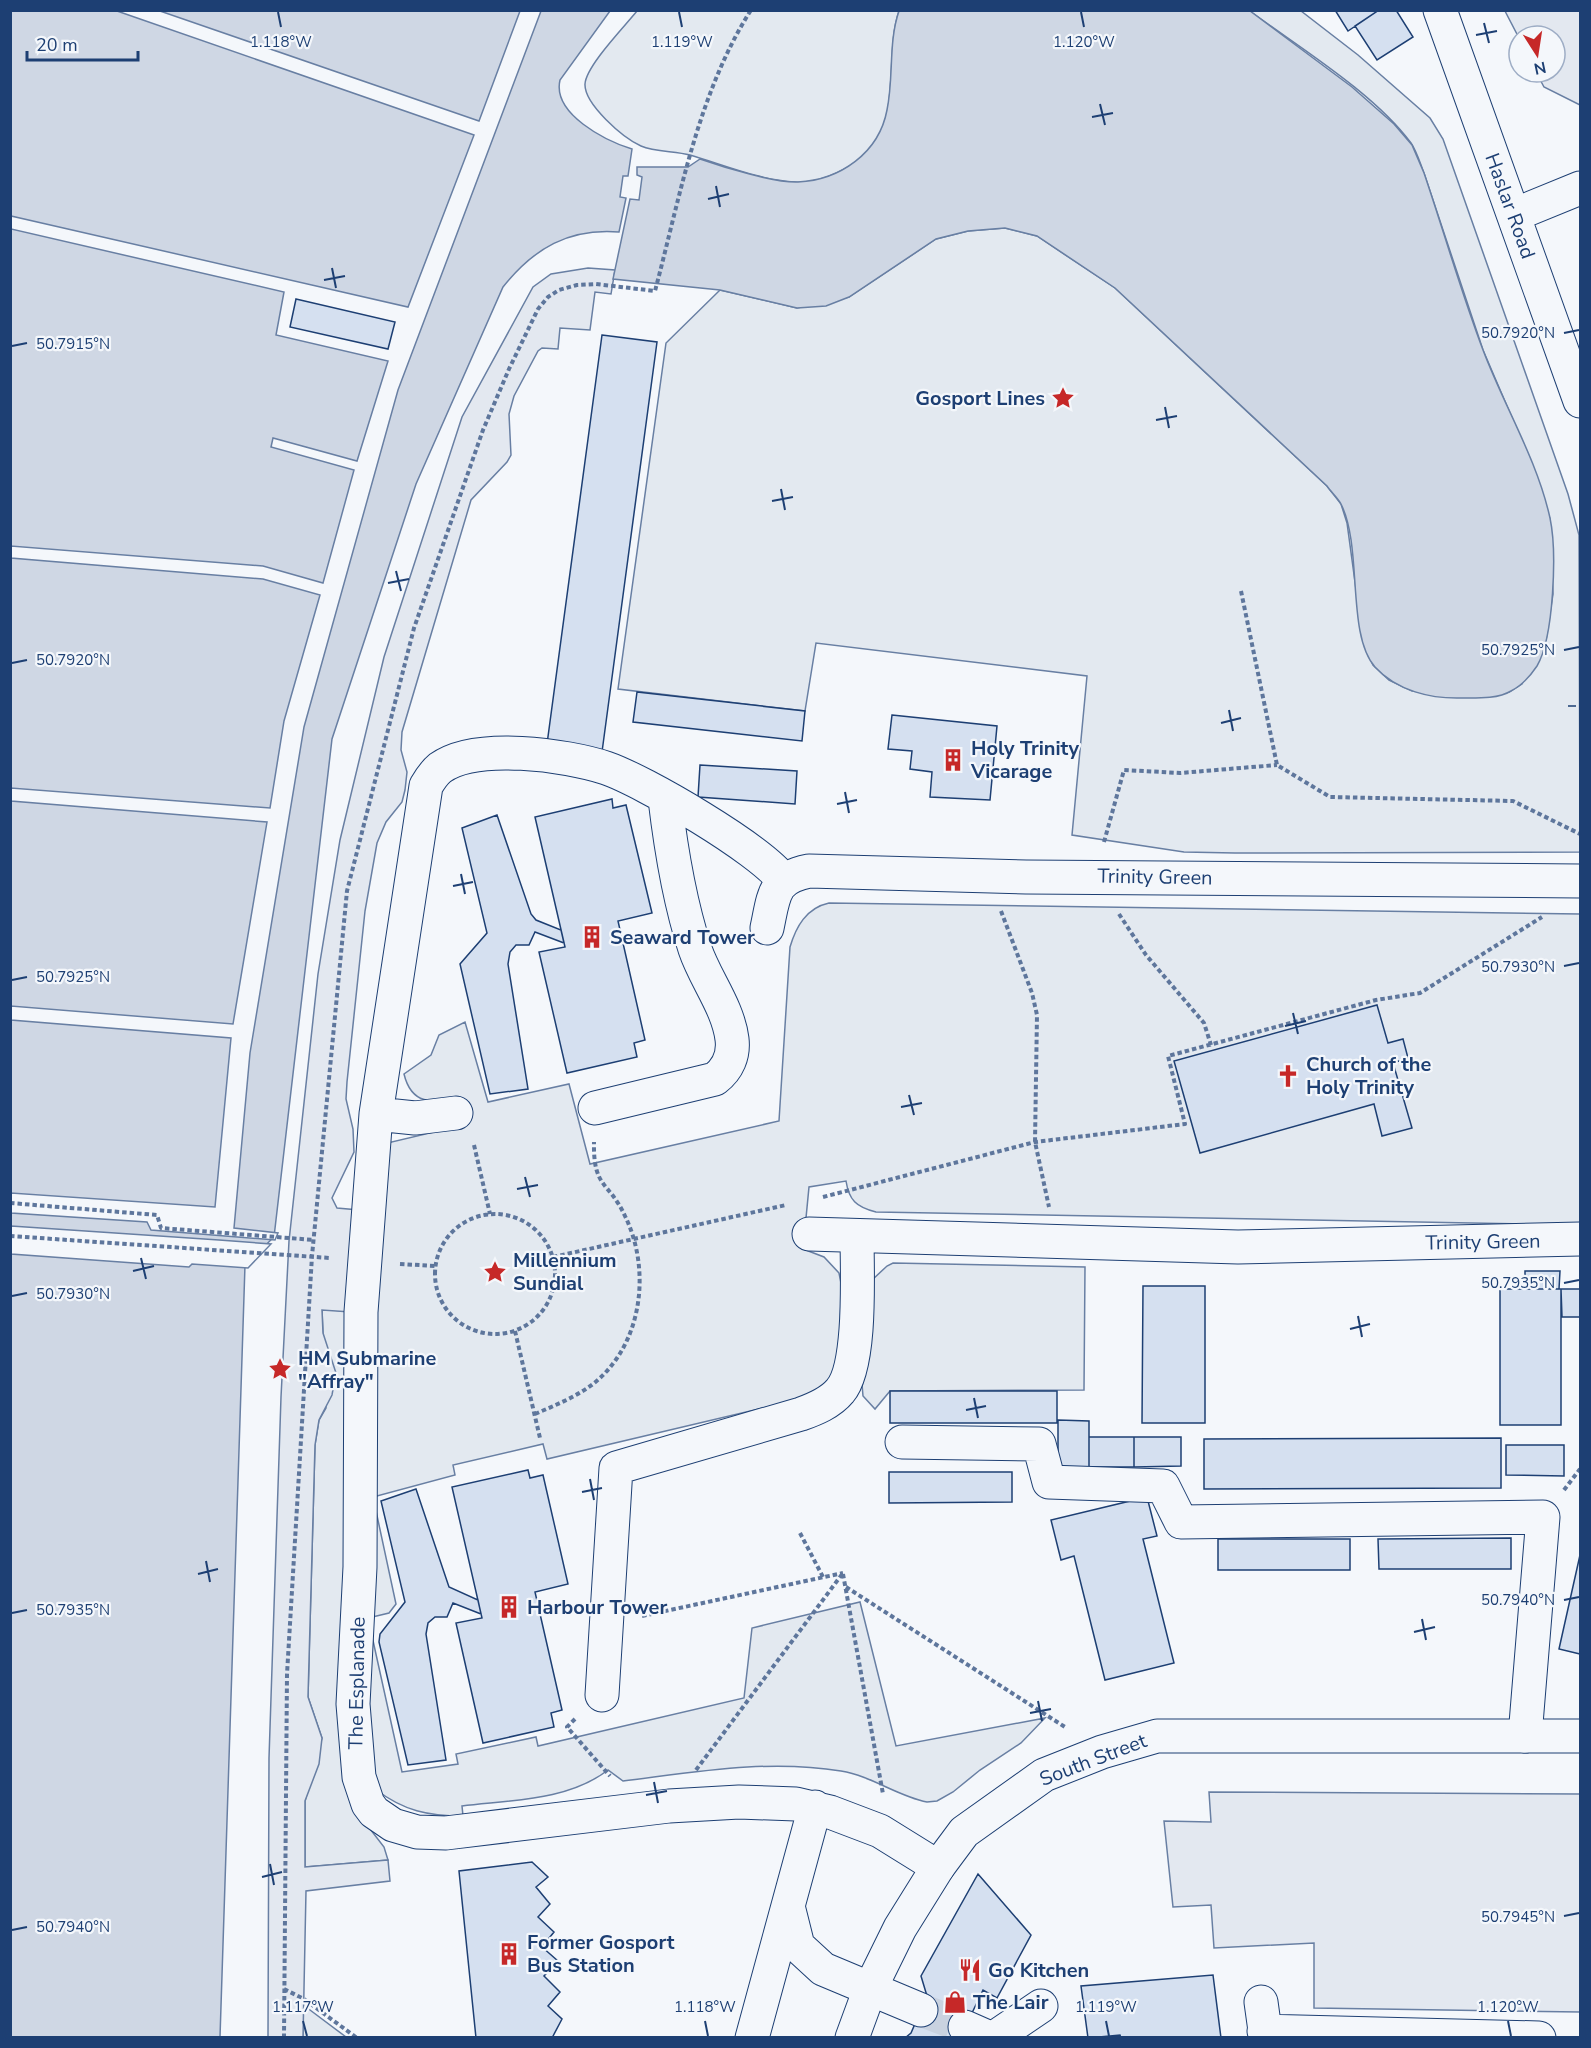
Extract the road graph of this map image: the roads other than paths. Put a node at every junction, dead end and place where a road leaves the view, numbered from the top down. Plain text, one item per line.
1 (1440, 10) edge
2 (1581, 188) edge
3 (1514, 215) junction
4 (1581, 401) edge
5 (665, 799) junction
6 (783, 880) junction
7 (1581, 881) edge
8 (767, 928) dead end
9 (595, 1108) road end
10 (456, 1113) dead end
11 (375, 1129) junction
12 (809, 1234) dead end
13 (858, 1236) junction
14 (1581, 1239) edge
15 (902, 1442) dead end
16 (602, 1695) road end
17 (1525, 1736) junction
18 (1581, 1736) edge
19 (815, 1807) junction
20 (938, 1867) junction
21 (788, 1906) junction
22 (870, 1989) junction
23 (1041, 2006) dead end
24 (921, 2010) tunnel mouth
25 (1264, 2024) edge
26 (983, 2034) edge
27 (752, 2037) edge
28 (852, 2037) edge
29 (1539, 2037) edge

1 - 3 street, Haslar Road
2 - 3 street
3 - 4 street, Haslar Road
5 - 6 street, The Esplanade
5 - 9 street
5 - 11 street, The Esplanade
6 - 7 street, Trinity Green
6 - 8 street
10 - 11 street
11 - 19 street, The Esplanade
12 - 13 street, Trinity Green
13 - 14 street, Trinity Green
13 - 16 street
15 - 17 street
17 - 18 street, South Street
17 - 20 street, South Street
19 - 20 street, The Esplanade
19 - 21 street
20 - 22 street, South Street
21 - 22 street
21 - 27 street
22 - 24 street
22 - 28 street, South Street
23 - 26 street
25 - 29 street

